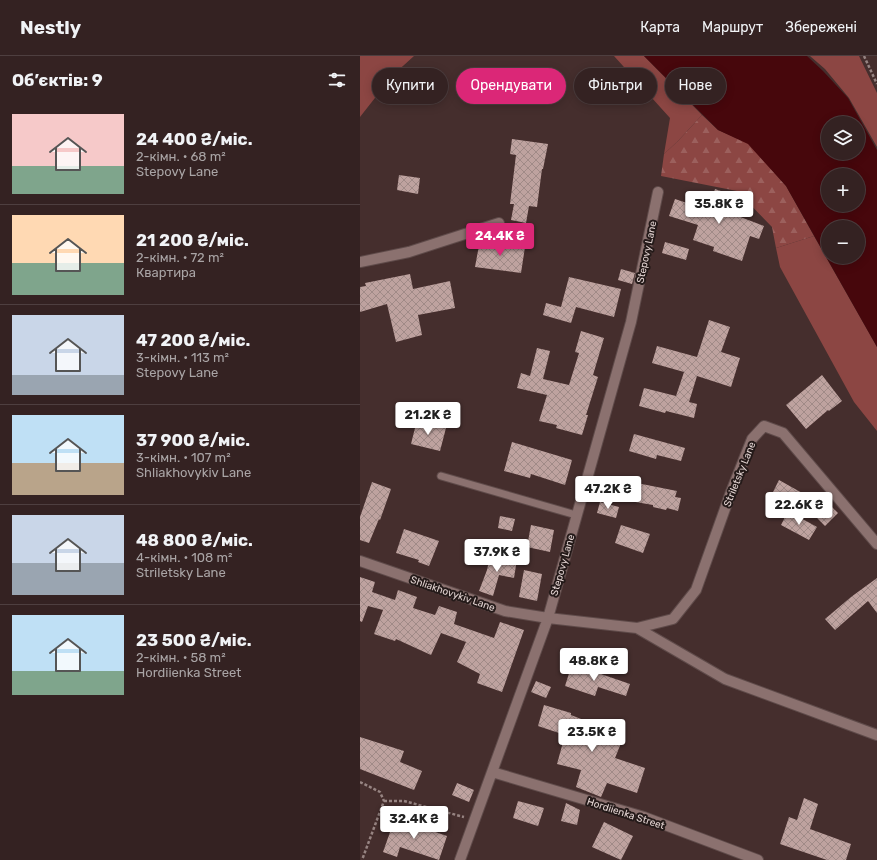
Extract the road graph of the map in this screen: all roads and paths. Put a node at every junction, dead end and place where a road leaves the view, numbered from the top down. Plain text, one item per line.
1 (864, 56) edge
2 (877, 84) edge
3 (658, 192) dead end
4 (499, 223) dead end
5 (360, 262) edge
6 (441, 476) dead end
7 (576, 515) junction
8 (877, 544) edge
9 (360, 561) edge
10 (548, 618) junction
11 (637, 628) junction
12 (877, 735) edge
13 (492, 772) junction
14 (360, 782) edge
15 (384, 801) junction
16 (474, 820) junction
17 (362, 860) edge
18 (460, 860) edge
19 (758, 860) edge

1 - 2 path
3 - 7 street, Stepovy Lane
4 - 5 street
6 - 7 lane
7 - 10 street, Stepovy Lane
8 - 11 street, Striletsky Lane
9 - 10 street, Shliakhovykiv Lane
10 - 11 street, Striletsky Lane
10 - 13 street, Stepovy Lane
11 - 12 street, Striletsky Lane
13 - 16 street, Stepovy Lane
13 - 19 street, Hordiienka Street
14 - 15 path
15 - 16 path
15 - 17 path
16 - 18 street, Stepovy Lane

